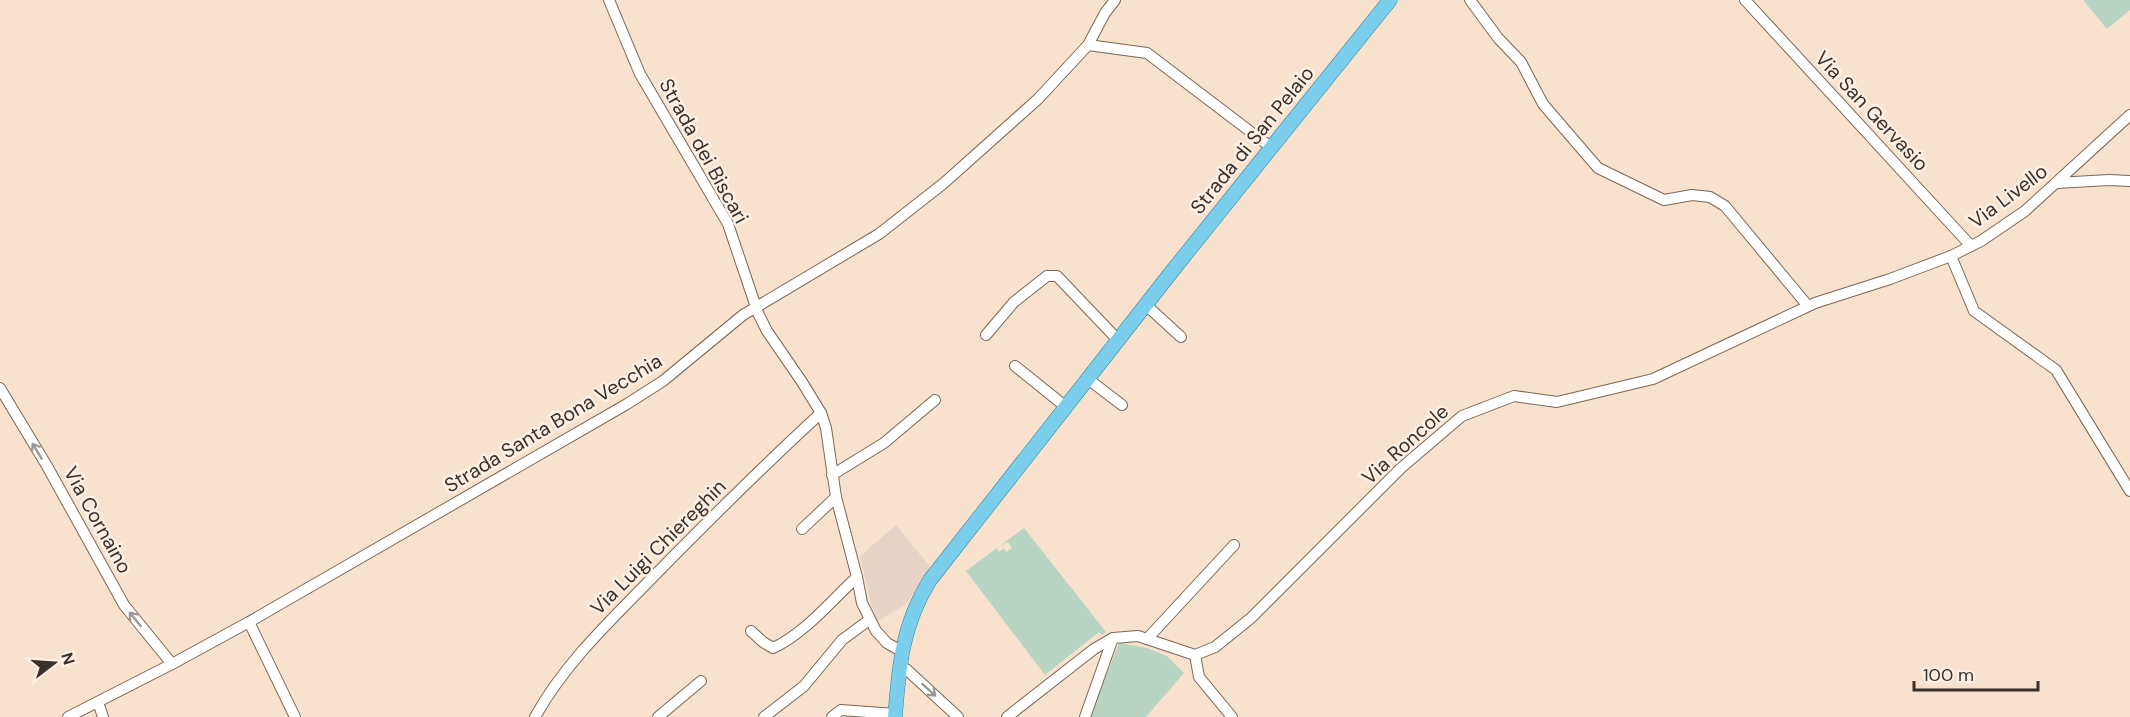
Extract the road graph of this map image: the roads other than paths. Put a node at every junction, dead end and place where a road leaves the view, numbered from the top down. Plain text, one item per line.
1 (609, 0) edge
2 (1115, 0) edge
3 (1390, 0) edge
4 (1470, 0) edge
5 (1745, 0) edge
6 (1088, 45) junction
7 (2130, 115) edge
8 (1272, 148) junction
9 (2130, 181) edge
10 (2056, 183) junction
11 (1971, 246) junction
12 (1951, 256) junction
13 (1890, 279) joint
14 (1146, 305) junction
15 (1808, 306) junction
16 (755, 307) junction
17 (986, 335) dead end
18 (1181, 337) dead end
19 (1118, 340) junction
20 (1015, 366) dead end
21 (1088, 378) junction
22 (0, 388) edge
23 (935, 400) dead end
24 (1122, 405) dead end
25 (1066, 406) junction
26 (821, 413) junction
27 (832, 475) junction
28 (2130, 491) edge
29 (836, 496) junction
30 (802, 529) dead end
31 (1234, 545) dead end
32 (857, 577) junction
33 (869, 620) junction
34 (249, 622) junction
35 (752, 631) dead end
36 (1113, 638) junction
37 (1147, 639) junction
38 (901, 651) junction
39 (1195, 655) junction
40 (172, 664) junction
41 (899, 666) junction
42 (701, 681) dead end
43 (98, 702) junction
44 (895, 715) edge
45 (68, 717) edge
46 (103, 717) edge
47 (295, 717) edge
48 (535, 717) edge
49 (658, 717) edge
50 (764, 717) edge
51 (832, 717) edge
52 (958, 717) edge
53 (1007, 717) edge
54 (1085, 717) edge
55 (1232, 717) edge

1 - 16 street, Strada dei Biscari
2 - 6 street, Strada Santa Bona Vecchia
3 - 8 main road, Strada di San Pelaio
4 - 15 street
5 - 11 street, Via San Gervasio
6 - 8 street
6 - 16 street, Strada Santa Bona Vecchia
7 - 10 street, Via Livello
8 - 14 main road, Strada di San Pelaio
9 - 10 street
10 - 11 street, Via Livello
11 - 12 street, Via Livello
12 - 13 street, Via Livello
12 - 28 street
13 - 15 street, Via Roncole
14 - 18 street
14 - 19 main road, Strada di San Pelaio
15 - 39 street, Via Roncole
16 - 26 street, Strada dei Biscari
16 - 34 street, Strada Santa Bona Vecchia
17 - 19 street
19 - 21 main road, Strada di San Pelaio
20 - 25 street
21 - 24 street
21 - 25 main road, Strada di San Pelaio
40 -> 22 street, Via Cornaino
23 - 27 street
25 - 38 main road, Strada di San Pelaio
26 - 27 street, Strada dei Biscari
26 - 48 street, Via Luigi Chiereghin
27 - 29 street, Strada dei Biscari
29 - 30 street
29 - 32 street, Strada dei Biscari
31 - 37 street
32 - 33 street, Strada dei Biscari
32 - 35 street
33 - 38 street
33 - 50 street
34 - 40 street, Strada Santa Bona Vecchia
34 - 47 street
36 - 37 street
36 - 53 street
36 - 54 street
37 - 39 street
38 - 41 main road, Strada di San Pelaio
39 - 55 street
40 - 43 street, Strada Santa Bona Vecchia
41 - 44 main road, Strada di San Pelaio
41 -> 52 street
42 - 49 street
43 - 45 street, Strada Santa Bona Vecchia
43 - 46 street
44 - 51 street

